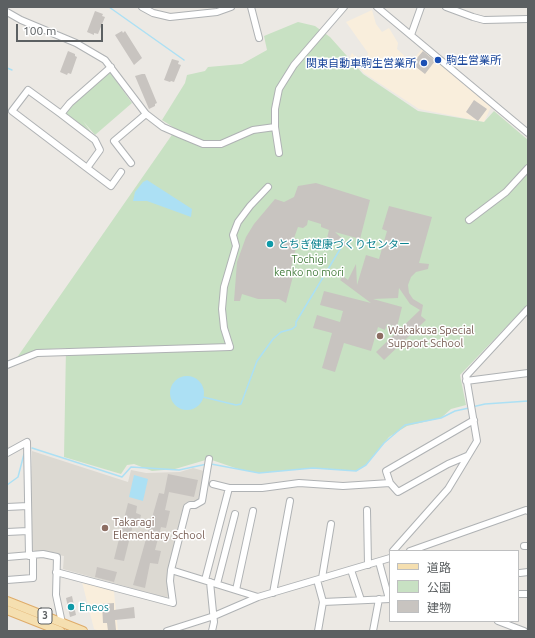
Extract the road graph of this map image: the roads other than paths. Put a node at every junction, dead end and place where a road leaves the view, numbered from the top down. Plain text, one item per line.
1 (142, 7) edge
2 (231, 7) edge
3 (251, 7) edge
4 (344, 7) edge
5 (377, 7) edge
6 (421, 7) edge
7 (446, 7) edge
8 (7, 12) edge
9 (528, 19) edge
10 (411, 35) junction
11 (259, 38) dead end
12 (111, 67) junction
13 (61, 114) junction
14 (146, 114) junction
15 (275, 127) junction
16 (528, 133) edge
17 (279, 153) dead end
18 (130, 163) dead end
19 (87, 168) junction
20 (528, 168) edge
21 (121, 172) dead end
22 (268, 187) dead end
23 (469, 220) dead end
24 (528, 309) edge
25 (7, 365) edge
26 (528, 373) edge
27 (466, 381) junction
28 (474, 420) junction
29 (7, 453) edge
30 (468, 456) junction
31 (209, 459) dead end
32 (390, 483) junction
33 (212, 484) dead end
34 (230, 488) junction
35 (290, 501) dead end
36 (28, 506) junction
37 (7, 507) edge
38 (367, 510) dead end
39 (253, 511) dead end
40 (528, 512) edge
41 (235, 514) dead end
42 (331, 524) dead end
43 (28, 531) junction
44 (7, 532) edge
45 (394, 550) edge
46 (413, 550) edge
47 (31, 555) junction
48 (7, 557) edge
49 (385, 560) edge
50 (368, 565) junction
51 (171, 570) junction
52 (351, 570) junction
53 (56, 572) junction
54 (528, 572) edge
55 (520, 573) dead end
56 (319, 579) junction
57 (7, 580) edge
58 (208, 581) junction
59 (217, 584) junction
60 (236, 590) junction
61 (389, 591) edge
62 (273, 593) junction
63 (258, 597) junction
64 (379, 599) junction
65 (389, 599) edge
66 (361, 600) junction
67 (7, 601) edge
68 (323, 602) junction
69 (7, 610) edge
70 (214, 616) junction
71 (501, 622) edge
72 (61, 627) edge
73 (176, 629) edge
74 (83, 631) edge
75 (167, 631) edge
76 (212, 631) edge
77 (318, 631) edge
78 (374, 631) edge
79 (524, 631) edge

1 - 2 street
3 - 11 street
4 - 15 street
5 - 10 street
6 - 10 street
7 - 9 street
8 - 12 street
10 - 16 street
12 - 13 street
12 - 14 street
13 - 19 street
13 - 19 street
14 - 15 street
14 - 18 street
15 - 17 street
19 - 21 street
20 - 23 street
22 - 25 street
24 - 27 street
26 - 27 street
27 - 28 street
28 - 30 street
28 - 32 street
29 - 36 street
30 - 32 street
30 - 45 street
31 - 51 street
32 - 34 street
33 - 34 street
34 - 58 street
35 - 62 street
36 - 37 street
36 - 43 street
38 - 50 street
39 - 60 street
40 - 46 street
41 - 59 street
42 - 56 street
43 - 44 street
43 - 47 street
47 - 48 street
47 - 53 street
47 - 57 street
49 - 50 street
49 - 61 street
50 - 52 street
51 - 53 street
51 - 58 street
52 - 56 street
52 - 66 street
53 - 72 street
54 - 55 street
56 - 62 street
56 - 68 street
58 - 59 street
58 - 70 street
59 - 60 street
60 - 63 street
62 - 63 street
63 - 70 street
64 - 65 street
64 - 66 street
64 - 78 street
66 - 68 street
67 - 72 main road, 3
68 - 77 street
69 - 72 main road, 3
70 - 73 street
70 - 76 street
71 - 79 street
72 - 74 main road, 3
73 - 75 street

